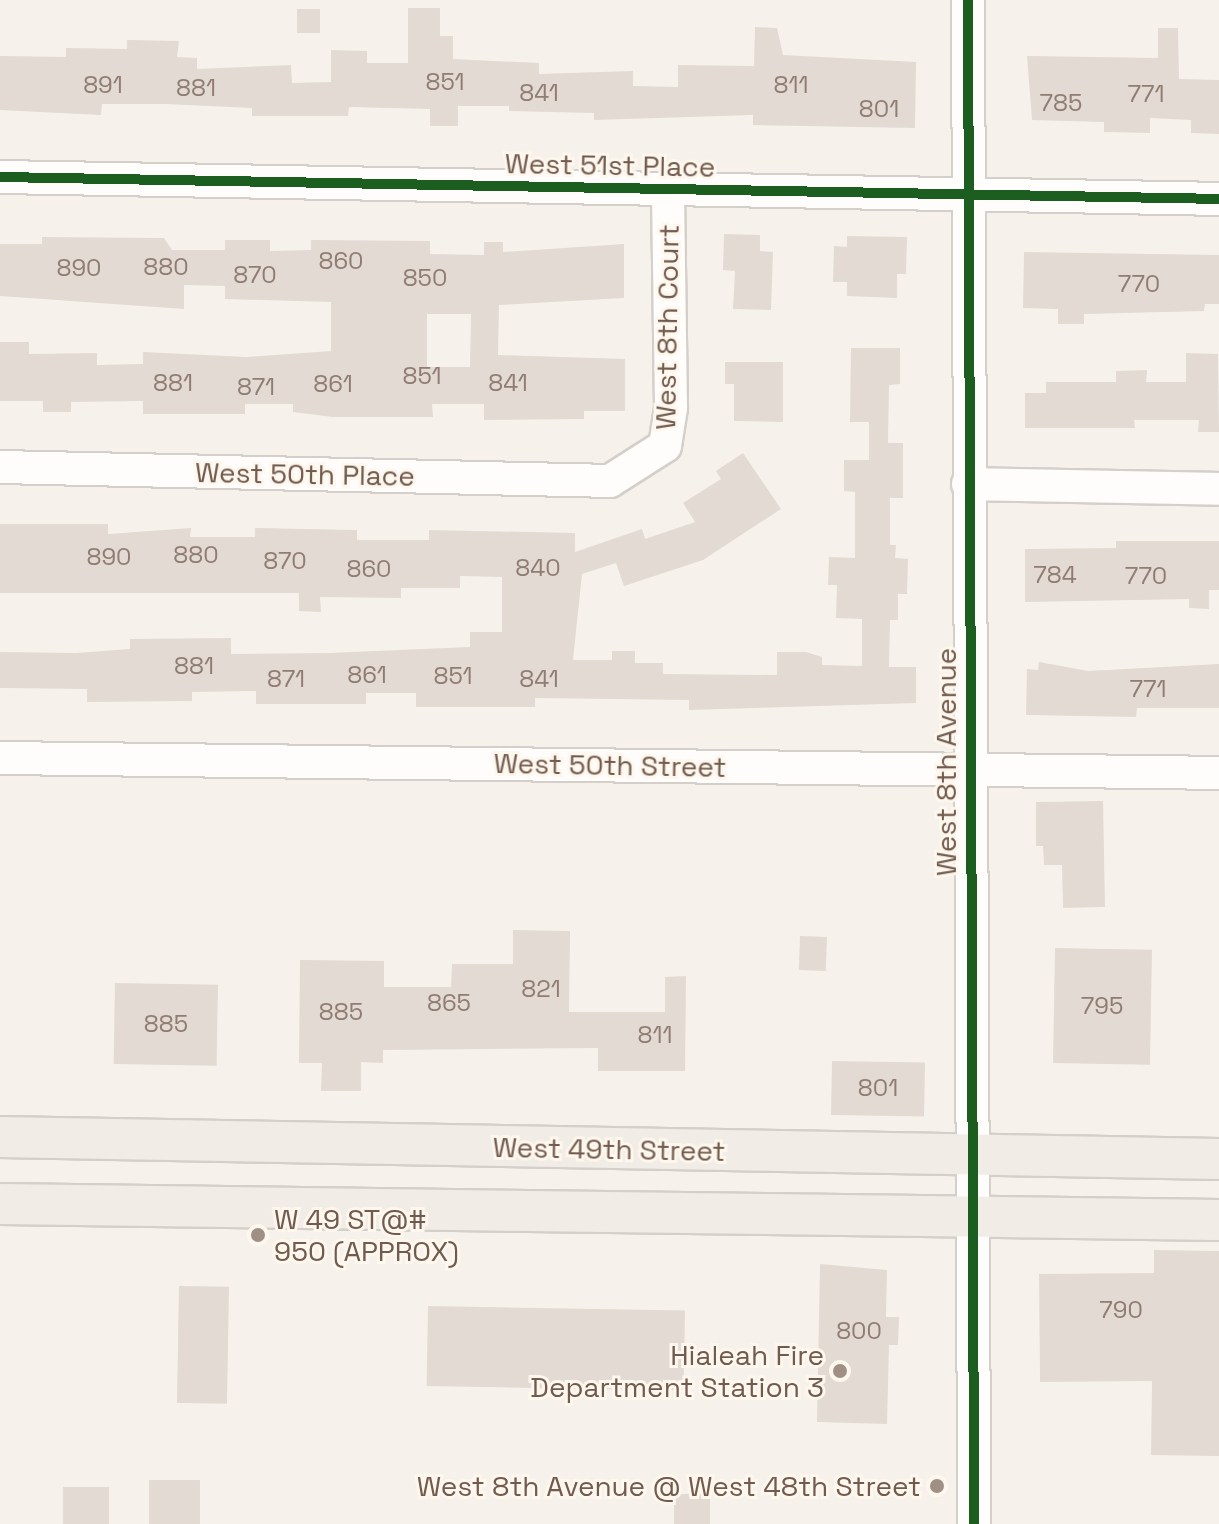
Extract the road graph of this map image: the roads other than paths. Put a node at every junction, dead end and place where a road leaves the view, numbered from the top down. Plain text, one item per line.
1 (968, 0) edge
2 (0, 177) edge
3 (668, 190) junction
4 (965, 196) junction
5 (1219, 199) edge
6 (0, 467) edge
7 (610, 481) joint
8 (968, 484) junction
9 (1219, 489) edge
10 (0, 758) edge
11 (971, 769) junction
12 (1219, 773) edge
13 (0, 1137) edge
14 (88, 1139) junction
15 (717, 1151) junction
16 (971, 1156) junction
17 (1219, 1159) edge
18 (0, 1204) edge
19 (86, 1205) junction
20 (529, 1210) junction
21 (971, 1217) junction
22 (1219, 1220) edge
23 (974, 1524) edge

1 - 4 street, West 8th Avenue
2 - 3 street, West 51st Place
3 - 4 street, West 51st Place
3 - 7 street, West 8th Court
4 - 5 street, West 51st Place
4 - 8 street, West 8th Avenue
6 - 7 street, West 50th Place
8 - 9 street
8 - 11 street, West 8th Avenue
10 - 11 street, West 50th Street
11 - 12 street, West 50th Street
11 - 16 street, West 8th Avenue
13 - 14 main road, West 49th Street
14 - 15 main road, West 49th Street
14 - 19 main road
15 - 16 main road, West 49th Street
15 - 20 main road
16 - 17 main road, West 49th Street
16 - 21 street, West 8th Avenue
18 - 19 main road
19 - 20 main road
20 - 21 main road
21 - 22 main road
21 - 23 street, West 8th Avenue

